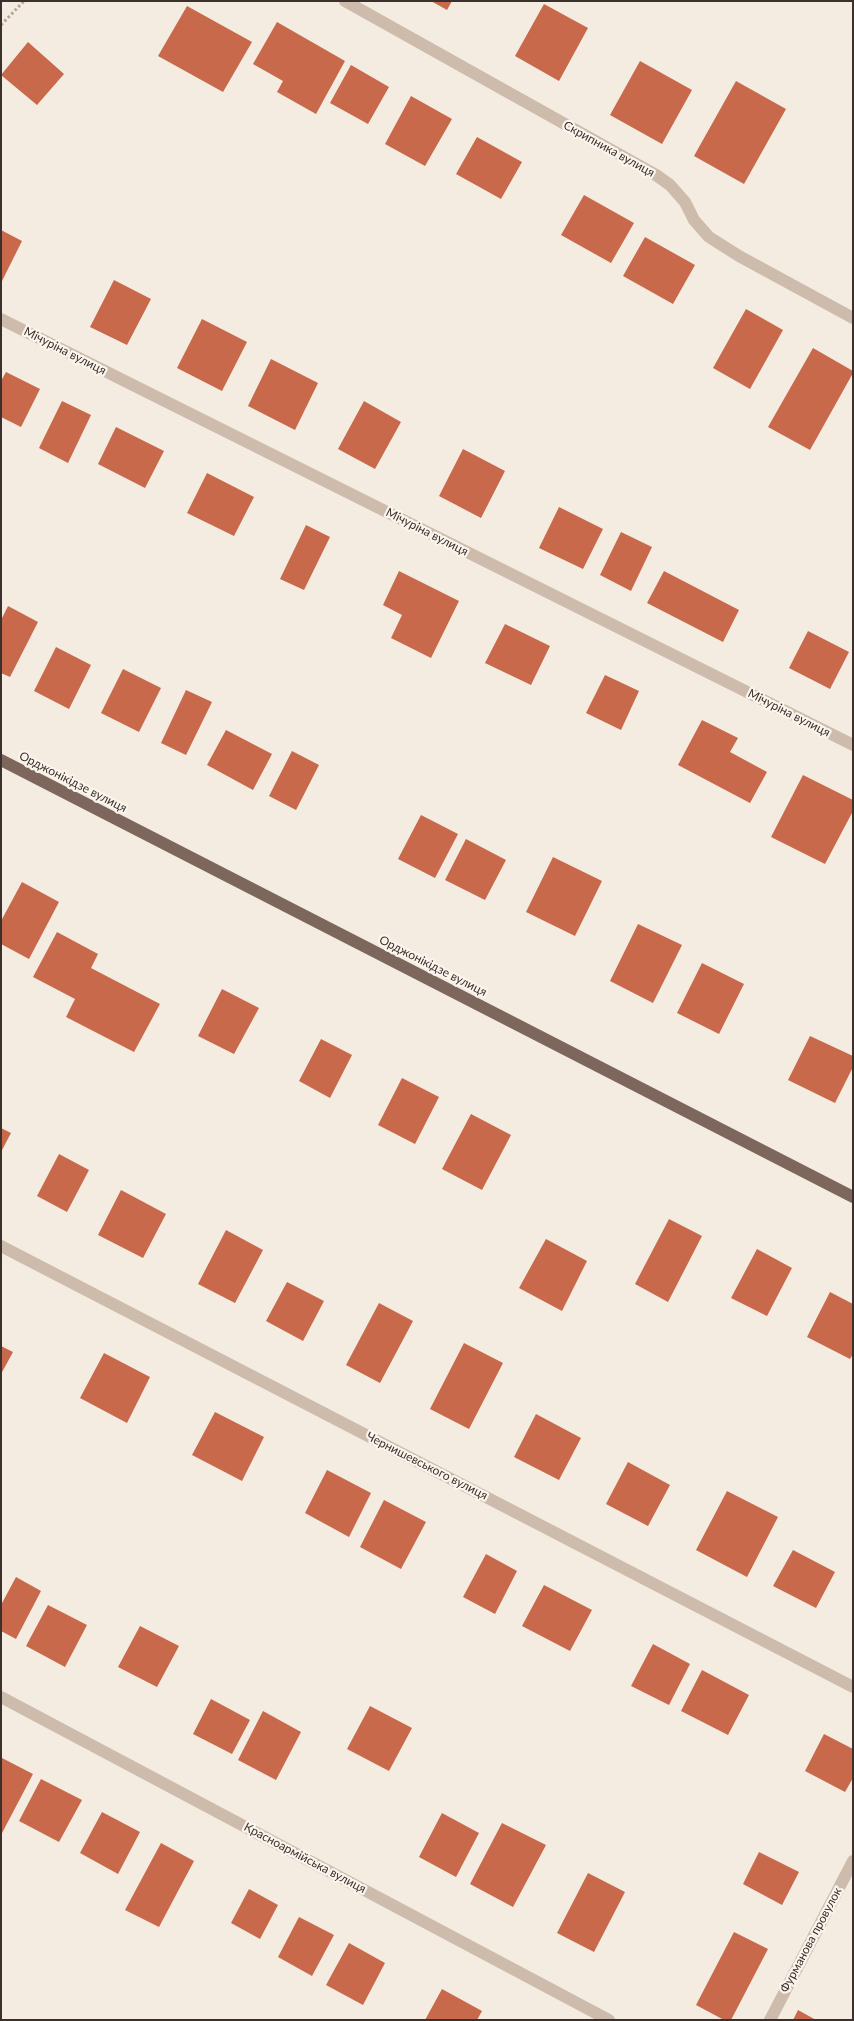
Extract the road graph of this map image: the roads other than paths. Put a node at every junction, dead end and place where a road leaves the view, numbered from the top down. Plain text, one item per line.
1 (345, 1) edge
2 (853, 318) edge
3 (1, 319) edge
4 (853, 745) edge
5 (1, 760) edge
6 (853, 1197) edge
7 (1, 1246) edge
8 (853, 1687) edge
9 (1, 1697) edge
10 (853, 1861) edge
11 (609, 2020) edge
12 (770, 2020) edge

1 - 2 street, Скрипника вулиця
3 - 4 street, Мічуріна вулиця
5 - 6 main road, Орджонікідзе вулиця
7 - 8 street, Чернишевського вулиця
9 - 11 street, Красноармійська вулиця
10 - 12 street, Фурманова провулок

